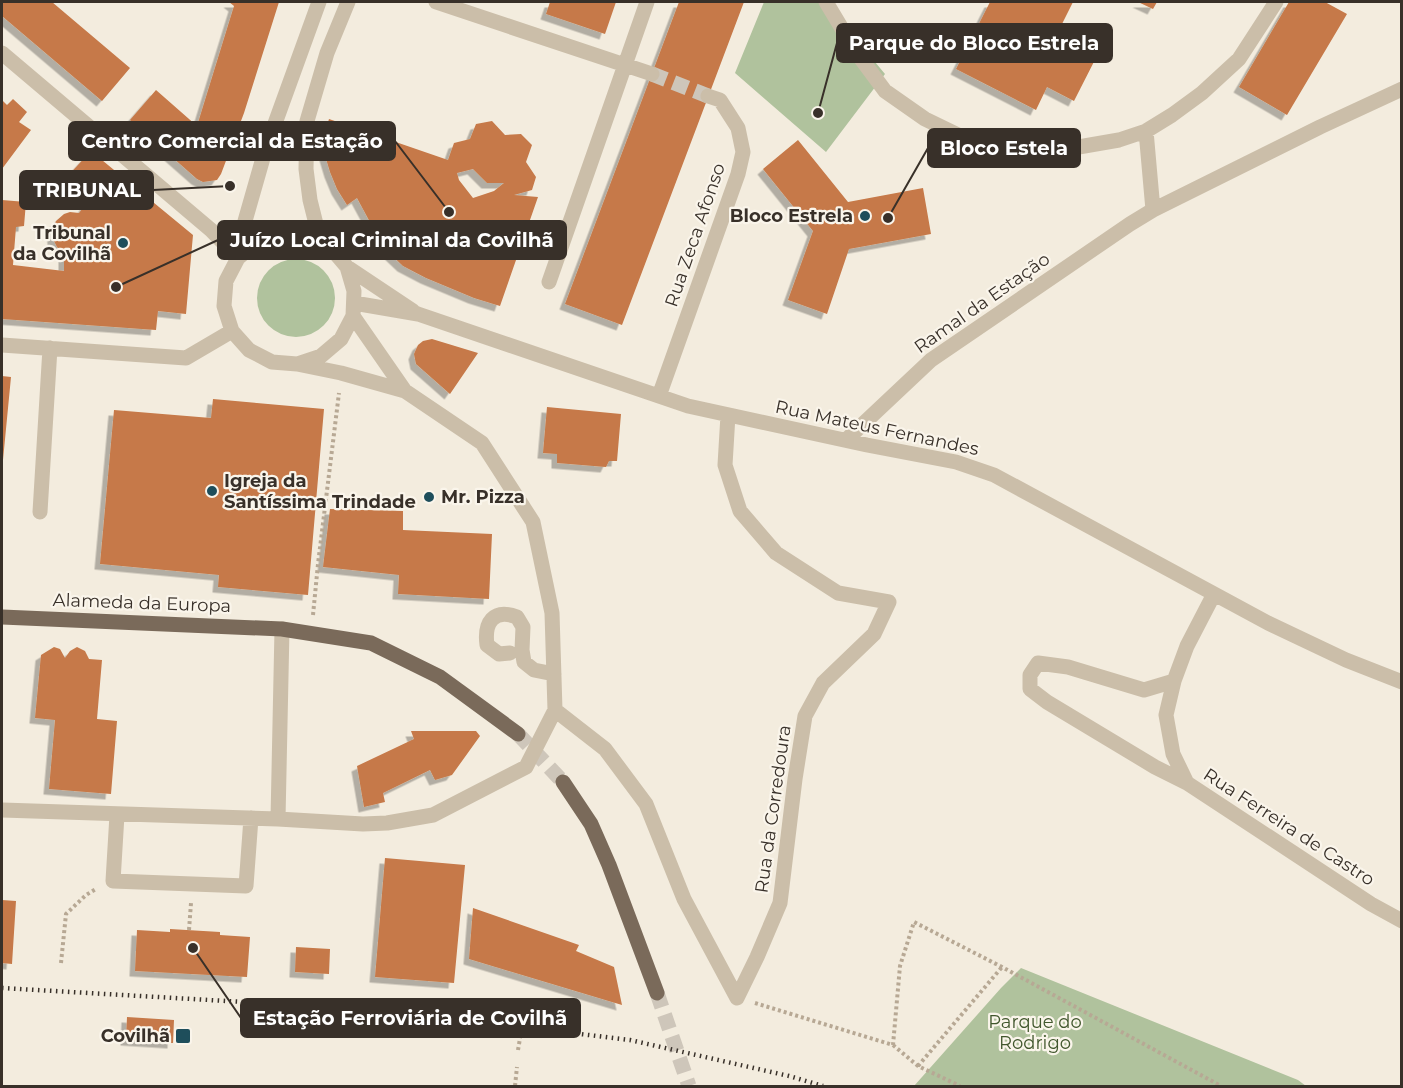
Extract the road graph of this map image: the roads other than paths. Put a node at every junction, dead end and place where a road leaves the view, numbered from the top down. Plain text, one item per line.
1 (319, 2) edge
2 (348, 2) edge
3 (436, 2) edge
4 (647, 2) edge
5 (826, 2) edge
6 (1276, 2) edge
7 (2, 53) edge
8 (624, 65) junction
9 (652, 74) tunnel mouth
10 (1401, 89) edge
11 (708, 96) tunnel mouth
12 (1146, 131) junction
13 (1152, 210) junction
14 (319, 236) junction
15 (242, 254) junction
16 (347, 267) junction
17 (549, 282) dead end
18 (353, 310) junction
19 (418, 314) junction
20 (232, 331) junction
21 (2, 345) edge
22 (50, 348) junction
23 (297, 364) junction
24 (405, 391) junction
25 (659, 396) junction
26 (728, 415) junction
27 (846, 440) junction
28 (40, 512) dead end
29 (1214, 594) junction
30 (2, 617) edge
31 (282, 628) junction
32 (510, 653) dead end
33 (554, 674) junction
34 (1174, 681) junction
35 (1401, 682) edge
36 (555, 710) junction
37 (518, 734) tunnel mouth
38 (563, 782) tunnel mouth
39 (1187, 783) junction
40 (2, 810) edge
41 (117, 815) junction
42 (250, 818) junction
43 (278, 819) junction
44 (1401, 921) edge
45 (657, 993) tunnel mouth

1 - 15 street
2 - 14 street
3 - 8 street
4 - 8 street
5 - 12 street
6 - 12 street
7 - 15 street
8 - 9 street
8 - 17 street
10 - 13 street, Ramal da Estação
11 - 25 street, Rua Zeca Afonso
12 - 13 street
13 - 27 street, Ramal da Estação
14 - 15 street
14 - 16 street
15 - 20 street
16 - 18 street
16 - 19 street, Rua Mateus Fernandes
18 - 19 street, Rua Mateus Fernandes
18 - 23 street
18 - 24 street
19 - 25 street, Rua Mateus Fernandes
20 - 22 street
20 - 23 street
21 - 22 street
22 - 28 street
23 - 24 street
24 - 33 street
25 - 26 street, Rua Mateus Fernandes
26 - 27 street, Rua Mateus Fernandes
26 - 36 street, Rua da Corredoura
27 - 29 street, Rua Mateus Fernandes
29 - 34 street, Rua Ferreira de Castro
29 - 35 street, Rua Mateus Fernandes
30 - 31 main road, Alameda da Europa
31 - 37 main road, Alameda da Europa
31 - 43 street
32 - 33 street
33 - 36 street
34 - 39 street, Rua Ferreira de Castro
34 - 39 street, Rua Ferreira de Castro
36 - 43 street
38 - 45 main road
39 - 44 street, Rua Ferreira de Castro
40 - 41 street
41 - 42 street
41 - 42 street
42 - 43 street

